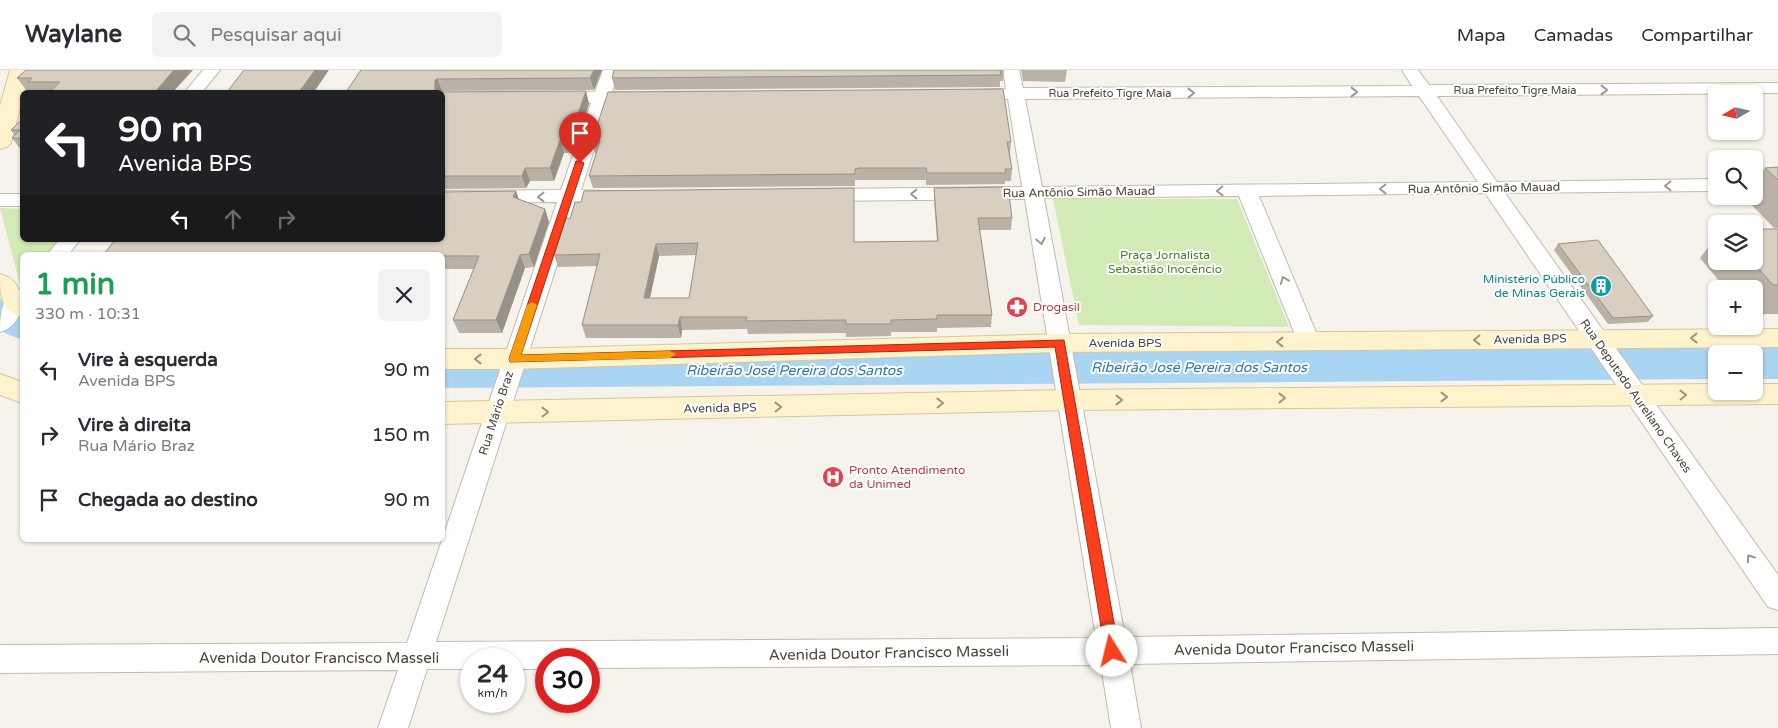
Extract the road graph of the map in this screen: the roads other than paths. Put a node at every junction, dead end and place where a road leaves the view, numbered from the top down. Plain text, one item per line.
1 (20, 70) edge
2 (212, 70) edge
3 (611, 70) edge
4 (1011, 70) edge
5 (1410, 70) edge
6 (1778, 88) edge
7 (195, 90) edge
8 (1425, 91) junction
9 (956, 94) edge
10 (1015, 94) junction
11 (602, 97) junction
12 (651, 97) edge
13 (542, 98) edge
14 (17, 102) edge
15 (0, 143) edge
16 (1708, 185) edge
17 (1492, 188) junction
18 (1248, 191) junction
19 (1032, 193) junction
20 (805, 195) edge
21 (568, 196) junction
22 (638, 196) edge
23 (445, 197) edge
24 (0, 200) edge
25 (20, 200) edge
26 (68, 242) edge
27 (60, 252) edge
28 (0, 282) edge
29 (14, 309) edge
30 (1778, 338) edge
31 (1309, 342) junction
32 (1599, 344) junction
33 (1061, 347) junction
34 (445, 359) edge
35 (512, 364) junction
36 (0, 384) edge
37 (1631, 390) junction
38 (20, 392) edge
39 (1778, 394) edge
40 (1070, 395) junction
41 (498, 408) junction
42 (445, 413) edge
43 (1778, 598) edge
44 (1778, 641) edge
45 (1112, 651) junction
46 (416, 658) junction
47 (0, 659) edge
48 (393, 728) edge
49 (1126, 728) edge

1 - 14 main road
2 - 7 street
3 - 11 street, Rua Mário Braz
4 - 10 street
5 - 8 street, Rua Deputado Aureliano Chaves
8 -> 6 street, Rua Prefeito Tigre Maia
10 -> 8 street, Rua Prefeito Tigre Maia
8 - 17 street, Rua Deputado Aureliano Chaves
9 - 10 street, Rua Prefeito Tigre Maia
10 - 19 street
11 - 12 street
11 - 13 street
11 - 21 street, Rua Mário Braz
14 - 15 main road
16 -> 17 street, Rua Antônio Simão Mauad
17 -> 18 street, Rua Antônio Simão Mauad
17 - 32 street, Rua Deputado Aureliano Chaves
18 -> 19 street, Rua Antônio Simão Mauad
31 -> 18 street
19 -> 20 street, Rua Antônio Simão Mauad
19 -> 33 street
21 - 22 street
21 -> 23 street
21 - 35 street, Rua Mário Braz
24 - 25 street
26 - 27 street
28 - 29 main road
30 -> 32 main road, Avenida BPS
32 -> 31 main road, Avenida BPS
31 -> 33 main road, Avenida BPS
32 - 37 street, Rua Deputado Aureliano Chaves
33 - 35 main road, Avenida BPS
33 - 40 street
35 -> 34 main road, Avenida BPS
35 - 41 street, Rua Mário Braz
36 - 38 main road
37 -> 39 main road, Avenida BPS
40 -> 37 main road, Avenida BPS
43 -> 37 street, Rua Deputado Aureliano Chaves
41 -> 40 main road, Avenida BPS
40 - 45 street
41 - 42 main road, Avenida BPS
41 - 46 street, Rua Mário Braz
44 - 45 street, Avenida Doutor Francisco Masseli
45 - 46 street, Avenida Doutor Francisco Masseli
45 - 49 street
46 - 47 street, Avenida Doutor Francisco Masseli
46 - 48 street, Rua Mário Braz

